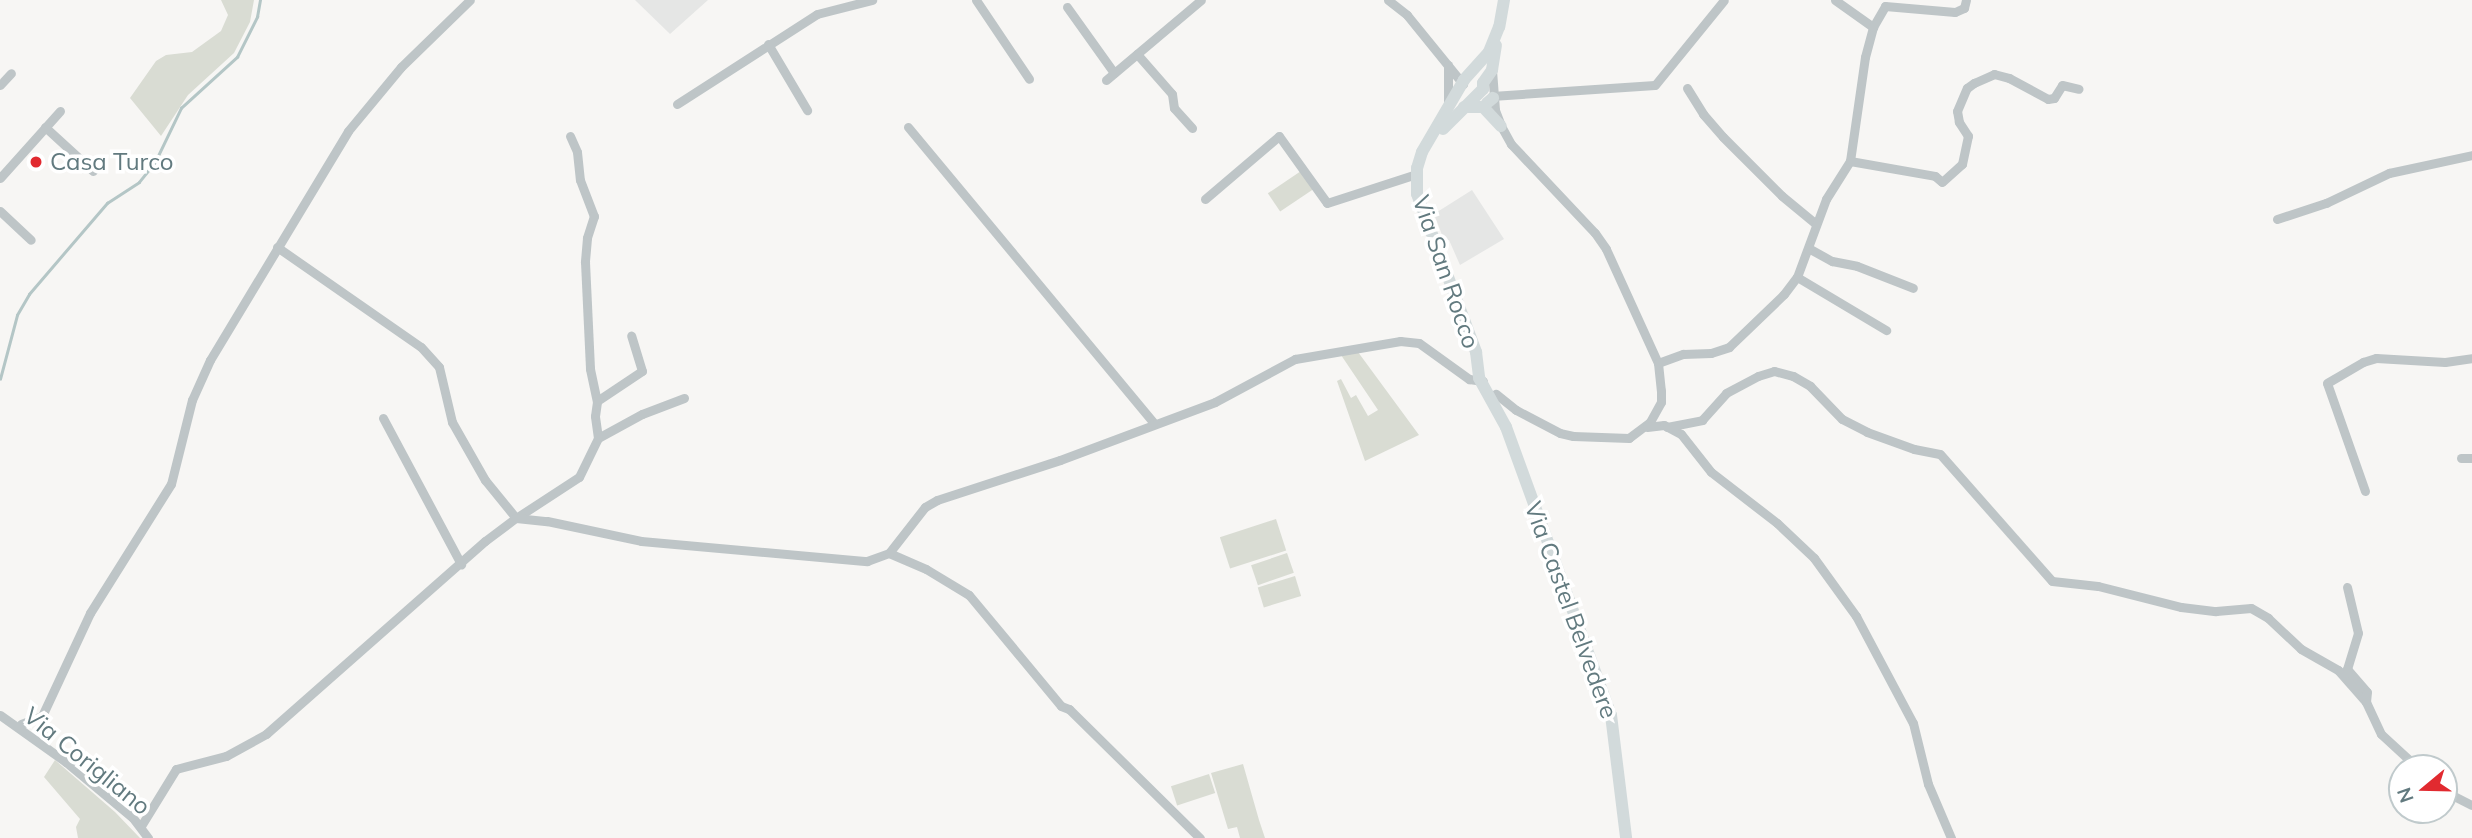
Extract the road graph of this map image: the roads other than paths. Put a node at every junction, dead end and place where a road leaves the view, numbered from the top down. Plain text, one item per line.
1 (470, 0) edge
2 (820, 0) edge
3 (872, 0) edge
4 (976, 0) edge
5 (1201, 0) edge
6 (1388, 0) edge
7 (1504, 0) edge
8 (1724, 0) edge
9 (1835, 0) edge
10 (1966, 0) edge
11 (1068, 7) dead end
12 (827, 10) junction
13 (1499, 27) junction
14 (1873, 27) junction
15 (768, 44) junction
16 (1137, 54) junction
17 (1448, 65) junction
18 (1492, 70) junction
19 (11, 73) dead end
20 (1114, 73) junction
21 (1028, 79) dead end
22 (1106, 80) dead end
23 (1466, 80) junction
24 (0, 85) edge
25 (1687, 88) dead end
26 (2079, 89) dead end
27 (1483, 93) junction
28 (677, 104) dead end
29 (1464, 107) junction
30 (807, 110) dead end
31 (60, 111) dead end
32 (1448, 111) junction
33 (1501, 126) junction
34 (45, 127) junction
35 (908, 127) dead end
36 (1192, 128) dead end
37 (570, 136) dead end
38 (2472, 155) edge
39 (1850, 161) junction
40 (93, 171) dead end
41 (1416, 174) junction
42 (0, 178) edge
43 (1205, 200) dead end
44 (0, 211) edge
45 (2277, 219) dead end
46 (1816, 224) junction
47 (31, 240) dead end
48 (277, 247) junction
49 (1810, 249) junction
50 (1797, 277) junction
51 (1913, 288) dead end
52 (1886, 330) dead end
53 (631, 336) dead end
54 (2472, 358) edge
55 (1658, 363) junction
56 (1459, 371) junction
57 (1483, 373) junction
58 (1496, 394) junction
59 (684, 398) dead end
60 (597, 401) junction
61 (383, 418) dead end
62 (1154, 423) junction
63 (1647, 426) junction
64 (1506, 427) junction
65 (1667, 427) junction
66 (598, 438) junction
67 (2461, 458) dead end
68 (2472, 458) edge
69 (2365, 491) dead end
70 (516, 518) junction
71 (889, 552) junction
72 (461, 564) junction
73 (2347, 587) dead end
74 (2366, 702) junction
75 (0, 715) edge
76 (42, 716) junction
77 (21, 724) dead end
78 (44, 734) dead end
79 (2403, 754) edge
80 (141, 826) junction
81 (149, 838) edge
82 (1200, 838) edge
83 (1626, 838) edge
84 (1951, 838) edge

1 - 48 street
2 - 12 street
3 - 12 street
4 - 21 street
5 - 16 street
6 - 17 street
7 - 13 street
8 - 27 street
9 - 14 street
10 - 14 street
11 - 20 street
12 - 15 street
13 - 18 street
13 - 23 street
14 - 39 street
15 - 28 street
15 - 30 street
16 - 20 street
16 - 36 street
17 - 23 street
17 - 32 street
18 - 27 street
18 - 27 street
19 - 24 street
20 - 22 street
23 - 27 street
23 - 27 street
23 - 32 street, Via San Rocco
25 - 46 street
26 - 39 street
27 - 29 street
27 - 33 street
29 - 33 street
29 - 57 street
31 - 34 street
32 - 41 street, Via San Rocco
33 - 55 street
34 - 40 street
34 - 42 street
35 - 62 street
37 - 60 street
38 - 45 street
39 - 46 street
41 - 43 street
41 - 57 street, Via San Rocco
44 - 47 street
46 - 49 street
48 - 70 street
48 - 76 street
49 - 50 street
49 - 51 street
50 - 52 street
50 - 55 street
53 - 60 street
54 - 69 street
55 - 63 street
56 - 57 street
56 - 57 street
56 - 62 street
57 - 58 street, Via San Rocco
57 - 64 street
58 - 63 street
58 - 64 street, Via San Rocco
59 - 66 street
60 - 66 street
61 - 72 street
62 - 71 street
63 - 65 street
64 - 83 street, Via Castel Belvedere
65 - 74 street
65 - 84 street
66 - 70 street
67 - 68 street
70 - 71 street
70 - 72 street
71 - 82 street
72 - 80 street
73 - 74 street
74 - 79 street
75 - 80 street, Via Corigliano
76 - 77 street
76 - 78 street
80 - 81 street, Via Corigliano

